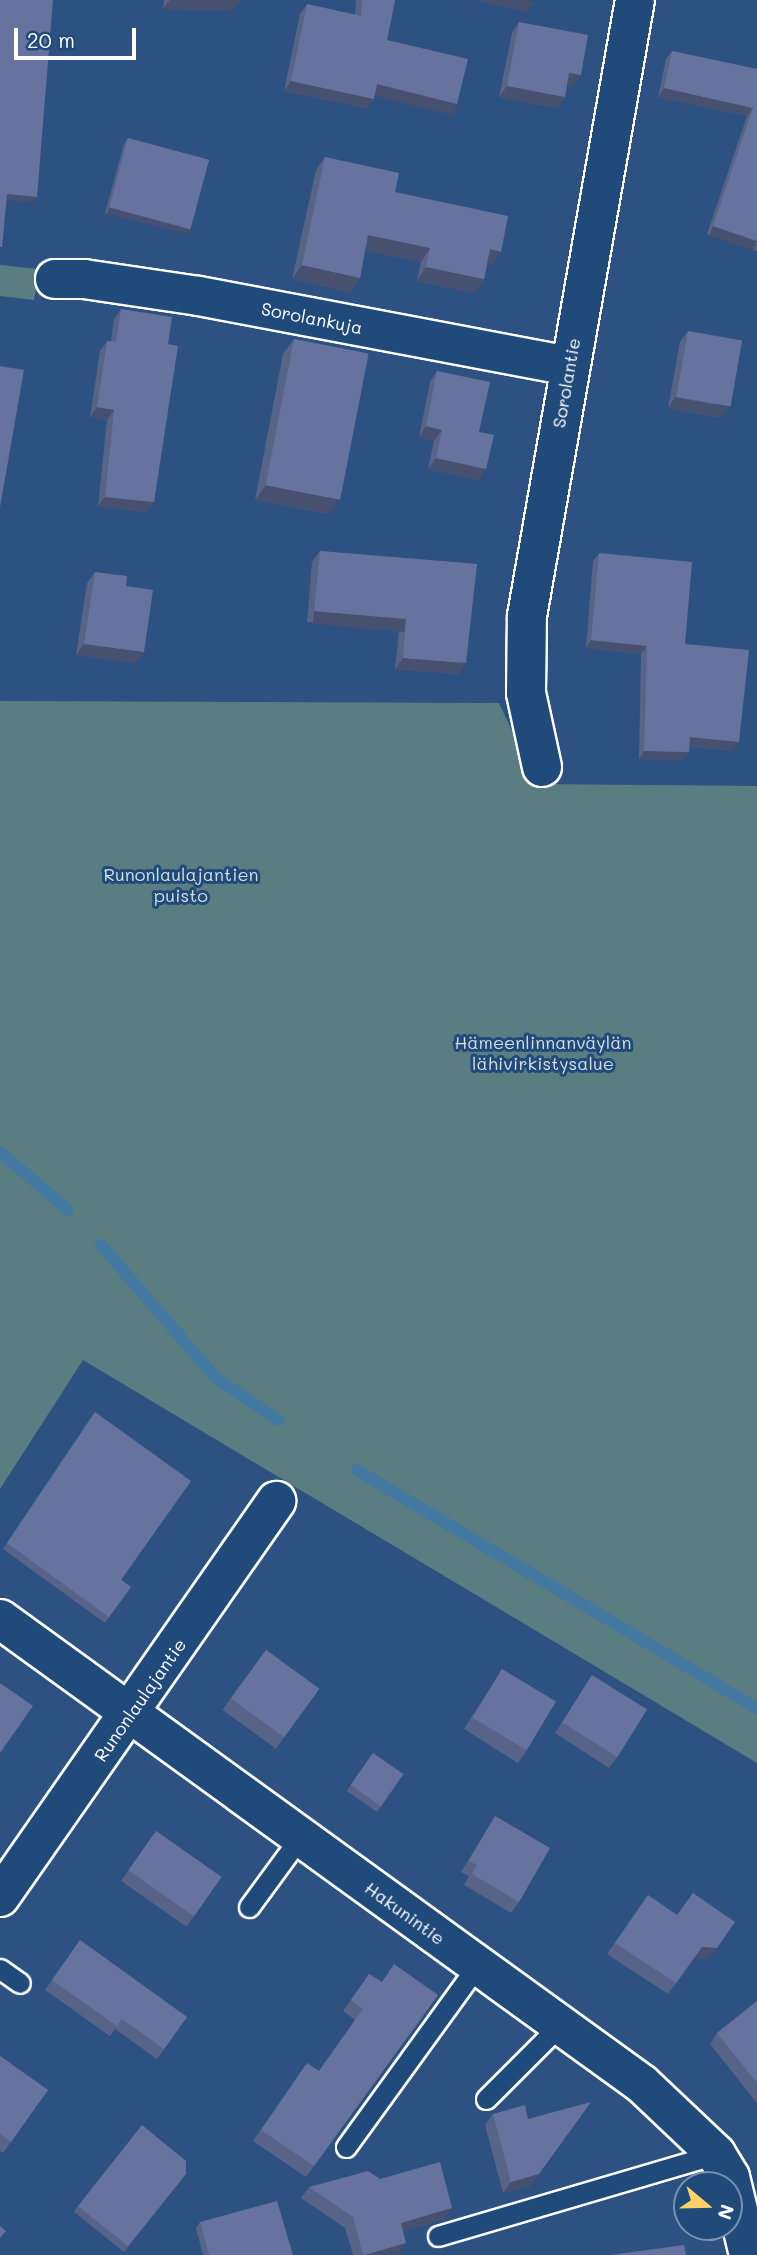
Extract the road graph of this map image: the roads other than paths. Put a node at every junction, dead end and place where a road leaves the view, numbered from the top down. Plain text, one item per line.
1 (635, 0) edge
2 (55, 279) dead end
3 (568, 366) junction
4 (542, 767) dead end
5 (276, 1501) dead end
6 (0, 1619) edge
7 (132, 1712) junction
8 (301, 1836) junction
9 (0, 1897) edge
10 (249, 1907) dead end
11 (477, 1966) junction
12 (0, 1969) edge
13 (20, 1983) dead end
14 (560, 2025) junction
15 (486, 2099) dead end
16 (346, 2147) dead end
17 (716, 2154) junction
18 (438, 2236) dead end
19 (749, 2255) edge

1 - 3 street, Sorolantie
2 - 3 street, Sorolankuja
3 - 4 street, Sorolantie
5 - 7 street, Runonlaulajantie
6 - 7 street, Hakunintie
7 - 8 street, Hakunintie
7 - 9 street, Runonlaulajantie
8 - 10 lane
8 - 11 street, Hakunintie
11 - 14 street, Hakunintie
11 - 16 lane
12 - 13 lane
14 - 15 lane
14 - 17 street, Hakunintie
17 - 18 lane
17 - 19 street, Hakunintie

